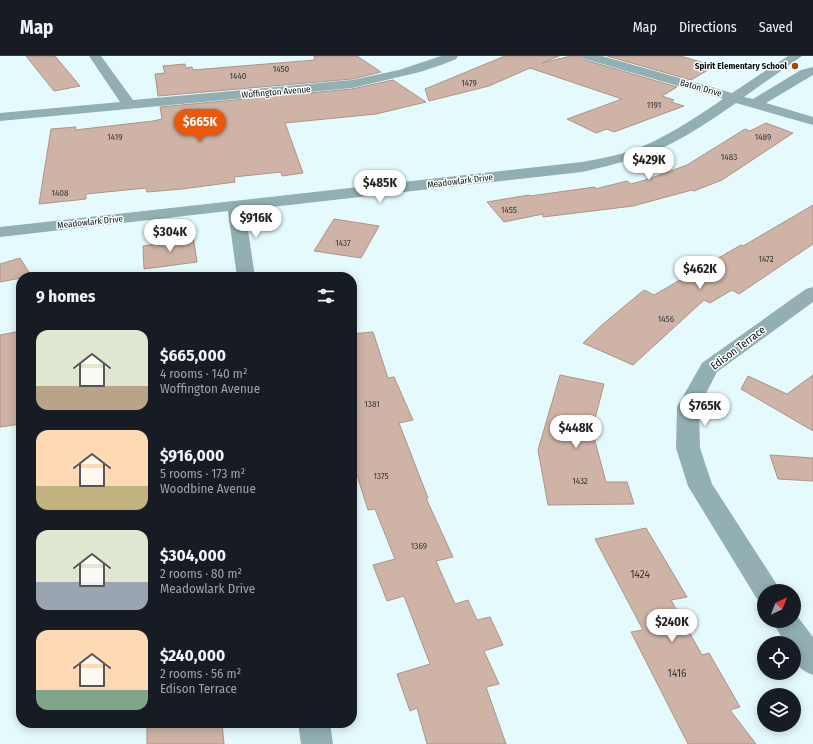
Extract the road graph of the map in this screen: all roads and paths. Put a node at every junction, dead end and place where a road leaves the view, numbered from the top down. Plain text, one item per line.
1 (95, 56) edge
2 (452, 56) edge
3 (589, 56) edge
4 (796, 56) edge
5 (813, 71) edge
6 (734, 98) junction
7 (755, 104) junction
8 (129, 105) junction
9 (0, 117) edge
10 (813, 121) edge
11 (236, 206) junction
12 (0, 232) edge
13 (245, 272) edge
14 (813, 293) edge
15 (763, 584) edge
16 (791, 628) edge
17 (813, 662) edge
18 (315, 728) edge
19 (317, 744) edge

1 - 8 street
2 - 8 street, Woffington Avenue
3 - 6 street, Baton Drive
4 - 6 street, Meadowlark Drive
5 - 7 street
6 - 7 street, Baton Drive
6 - 11 street, Meadowlark Drive
7 - 10 street, Baton Drive
8 - 9 street, Woffington Avenue
11 - 12 street, Meadowlark Drive
11 - 13 street
14 - 15 street, Edison Terrace
16 - 17 street
18 - 19 street

